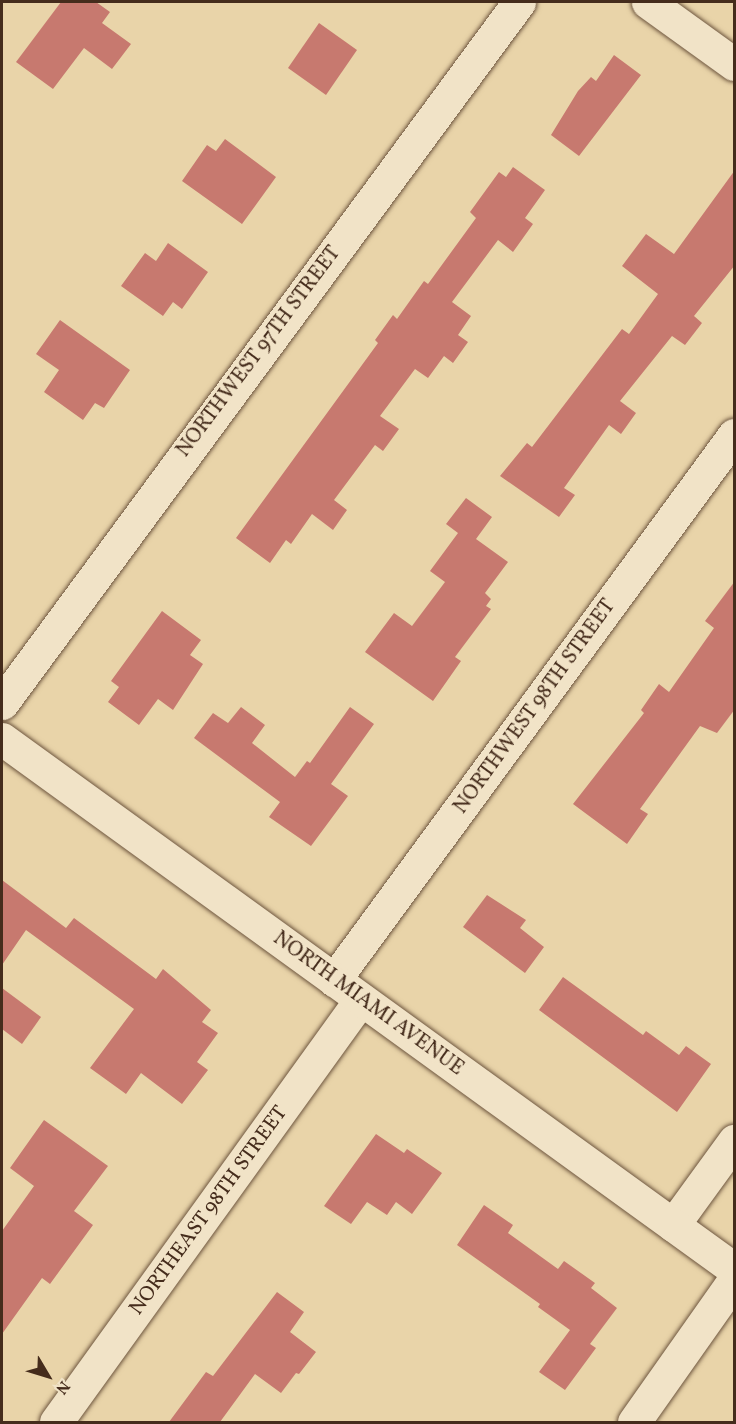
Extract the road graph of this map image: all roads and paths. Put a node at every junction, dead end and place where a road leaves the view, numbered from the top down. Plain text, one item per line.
1 (519, 2) edge
2 (648, 2) edge
3 (735, 64) edge
4 (735, 435) edge
5 (2, 703) edge
6 (2, 739) edge
7 (334, 980) junction
8 (361, 999) junction
9 (735, 1142) edge
10 (674, 1225) junction
11 (735, 1269) edge
12 (735, 1280) edge
13 (56, 1422) edge
14 (634, 1422) edge

1 - 5 street, NORTHWEST 97TH STREET
2 - 3 street
4 - 7 street, NORTHWEST 98TH STREET
6 - 7 street, NORTH MIAMI AVENUE
7 - 8 street, NORTH MIAMI AVENUE
8 - 10 street, NORTH MIAMI AVENUE
8 - 13 street, NORTHEAST 98TH STREET
9 - 10 street
10 - 11 street, NORTH MIAMI AVENUE
12 - 14 street

